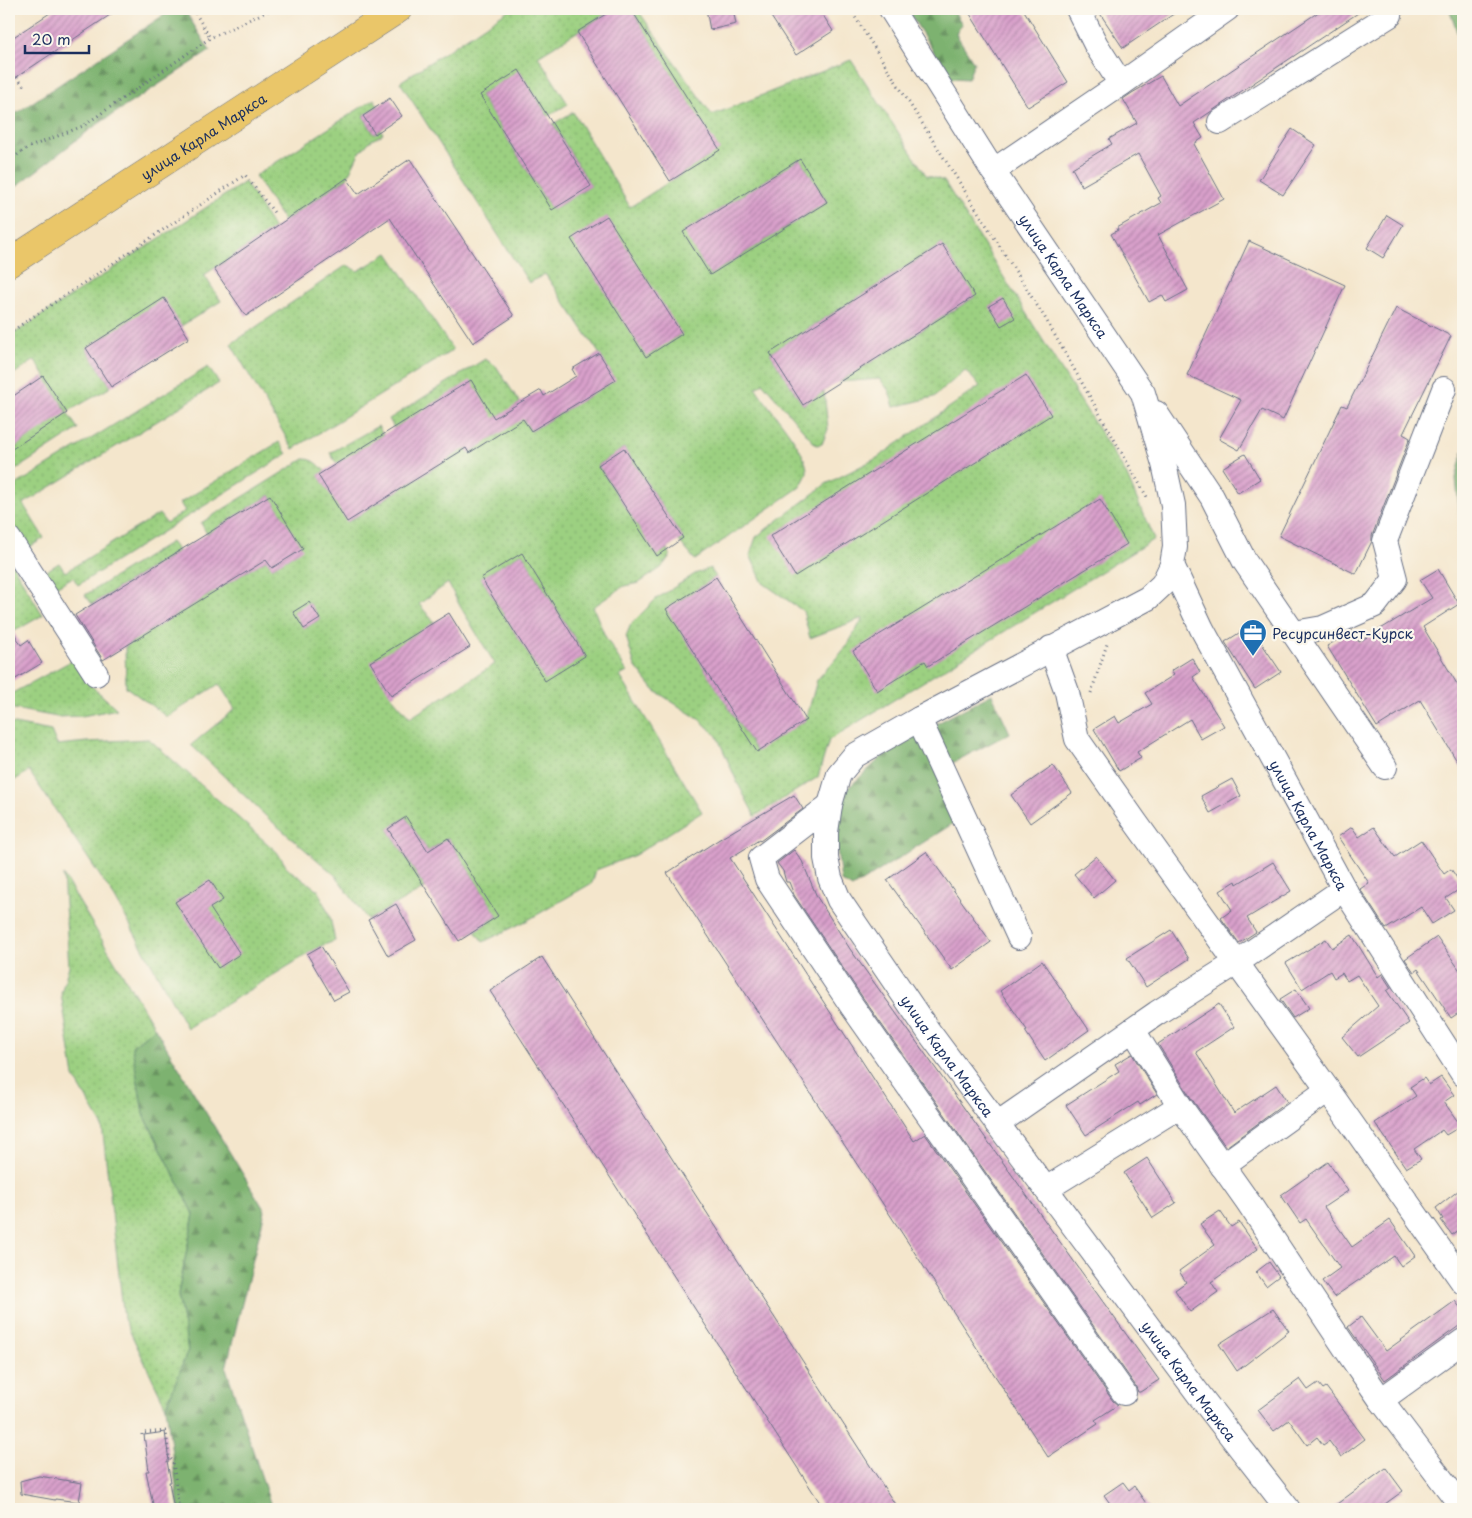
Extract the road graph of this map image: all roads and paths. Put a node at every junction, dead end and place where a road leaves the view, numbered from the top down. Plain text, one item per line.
1 (193, 9) edge
2 (272, 9) edge
3 (398, 9) edge
4 (850, 9) edge
5 (891, 9) edge
6 (1078, 9) edge
7 (1227, 9) edge
8 (1388, 9) edge
9 (210, 38) junction
10 (17, 77) dead end
11 (1121, 84) junction
12 (25, 88) dead end
13 (1220, 122) dead end
14 (9, 160) edge
15 (993, 172) junction
16 (276, 215) dead end
17 (9, 263) edge
18 (9, 333) edge
19 (1444, 389) dead end
20 (1143, 393) junction
21 (1148, 500) dead end
22 (9, 539) edge
23 (1172, 565) junction
24 (1116, 614) junction
25 (1294, 633) junction
26 (1051, 648) junction
27 (96, 674) dead end
28 (1087, 702) dead end
29 (919, 719) junction
30 (1385, 767) dead end
31 (830, 806) junction
32 (1344, 889) junction
33 (1019, 937) dead end
34 (1236, 963) junction
35 (1133, 1030) junction
36 (1463, 1074) edge
37 (1328, 1090) junction
38 (1180, 1106) junction
39 (997, 1124) junction
40 (1222, 1166) junction
41 (1046, 1189) junction
42 (1463, 1282) edge
43 (1463, 1341) edge
44 (1124, 1393) dead end
45 (1381, 1400) junction
46 (142, 1435) dead end
47 (1463, 1508) edge
48 (179, 1509) edge
49 (1288, 1509) edge

1 - 9 path
2 - 9 path
3 - 17 main road, улица Карла Маркса
4 - 21 path
5 - 15 street, улица Карла Маркса
6 - 11 street
7 - 11 street
8 - 13 street
9 - 14 path
10 - 12 path
11 - 15 street
15 - 20 street, улица Карла Маркса
16 - 18 path
19 - 25 street
20 - 23 street, улица Карла Маркса
20 - 25 street
22 - 27 street
23 - 24 street, улица Карла Маркса
23 - 32 street, улица Карла Маркса
24 - 26 street, улица Карла Маркса
24 - 28 path
25 - 30 street
26 - 29 street, улица Карла Маркса
26 - 34 street
29 - 31 street, улица Карла Маркса
29 - 33 street
31 - 39 street, улица Карла Маркса
31 - 44 street
32 - 34 street
32 - 36 street, улица Карла Маркса
34 - 35 street
34 - 37 street
35 - 38 street
35 - 39 street
37 - 40 street
37 - 42 street
38 - 40 street
38 - 41 street
39 - 41 street, улица Карла Маркса
40 - 45 street
41 - 49 street, улица Карла Маркса
43 - 45 street
45 - 47 street
46 - 48 path

